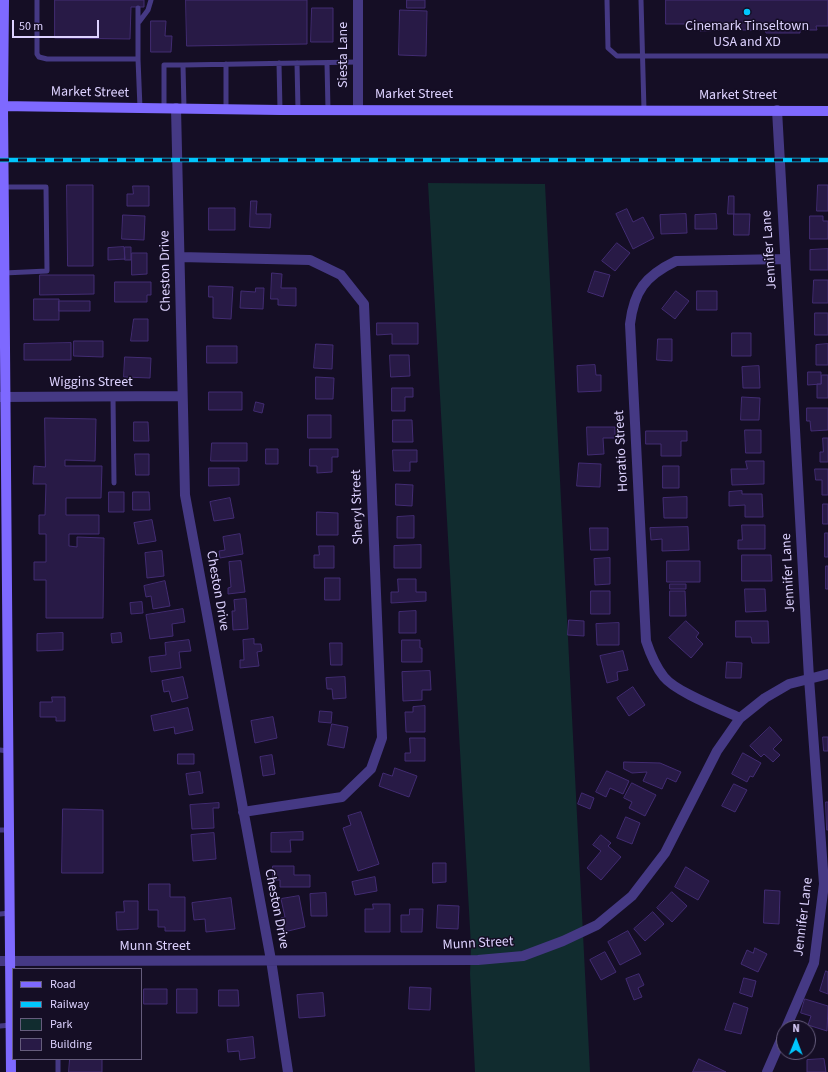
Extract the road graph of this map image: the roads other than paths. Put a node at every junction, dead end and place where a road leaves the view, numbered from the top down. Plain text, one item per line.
1 (4, 0) edge
2 (37, 0) edge
3 (151, 0) edge
4 (358, 0) edge
5 (606, 0) edge
6 (642, 0) edge
7 (138, 8) dead end
8 (138, 23) junction
9 (2, 26) edge
10 (642, 56) junction
11 (828, 56) edge
12 (2, 59) edge
13 (138, 59) junction
14 (327, 62) junction
15 (358, 62) junction
16 (279, 63) junction
17 (297, 63) junction
18 (226, 64) junction
19 (183, 65) junction
20 (1, 106) edge
21 (140, 108) junction
22 (164, 108) junction
23 (180, 108) junction
24 (226, 109) junction
25 (358, 109) junction
26 (280, 110) junction
27 (298, 110) junction
28 (328, 110) junction
29 (644, 110) junction
30 (777, 110) junction
31 (828, 111) edge
32 (2, 194) edge
33 (180, 257) junction
34 (785, 259) junction
35 (4, 273) junction
36 (2, 310) edge
37 (2, 344) edge
38 (182, 396) junction
39 (3, 397) edge
40 (113, 397) junction
41 (3, 465) edge
42 (114, 483) dead end
43 (4, 595) edge
44 (4, 665) edge
45 (828, 674) edge
46 (809, 678) junction
47 (4, 681) edge
48 (740, 718) junction
49 (4, 750) edge
50 (243, 812) junction
51 (4, 830) edge
52 (5, 914) edge
53 (271, 960) junction
54 (5, 961) edge
55 (58, 965) edge
56 (789, 1020) edge
57 (11, 1025) junction
58 (0, 1026) edge
59 (776, 1051) edge
60 (58, 1060) edge
61 (11, 1072) edge
62 (58, 1072) edge
63 (288, 1072) edge
64 (767, 1072) edge

1 - 9 main road
2 - 13 lane
3 - 8 lane
4 - 15 street, Siesta Lane
5 - 10 lane
6 - 10 lane
7 - 8 lane
8 - 13 lane
9 - 12 main road
10 - 11 lane
10 - 29 lane
12 - 20 main road
13 - 21 lane
14 - 15 lane
14 - 17 lane
14 - 28 lane
15 - 25 street, Siesta Lane
16 - 17 lane
16 - 18 lane
16 - 26 lane
17 - 27 lane
18 - 19 lane
18 - 24 lane
19 - 22 lane
19 - 23 lane
20 - 21 main road, Market Street
20 - 32 main road
21 - 22 main road, Market Street
22 - 23 main road, Market Street
23 - 24 main road, Market Street
23 - 33 street, Cheston Drive
24 - 26 main road, Market Street
25 - 28 main road, Market Street
25 - 29 main road, Market Street
26 - 27 main road, Market Street
27 - 28 main road, Market Street
29 - 30 main road, Market Street
30 - 31 main road, Market Street
30 - 34 street, Jennifer Lane
32 - 35 main road
32 - 35 lane
33 - 38 street, Cheston Drive
33 - 50 street, Sheryl Street
34 - 46 street, Jennifer Lane
34 - 48 street, Horatio Street
35 - 36 main road
36 - 37 main road
37 - 39 main road
38 - 40 street, Wiggins Street
38 - 50 street, Cheston Drive
39 - 40 street, Wiggins Street
39 - 41 main road
40 - 42 lane
41 - 43 main road
43 - 44 main road
44 - 47 main road
45 - 46 street, Munn Street
46 - 48 street, Munn Street
46 - 56 street, Jennifer Lane
47 - 49 main road
48 - 53 street, Munn Street
49 - 51 main road
50 - 53 street, Cheston Drive
51 - 52 main road
52 - 54 main road
53 - 55 street, Munn Street
53 - 63 street, Cheston Drive
54 - 55 street, Munn Street
54 - 57 main road
57 - 58 lane
57 - 61 main road
59 - 64 street
60 - 62 lane

